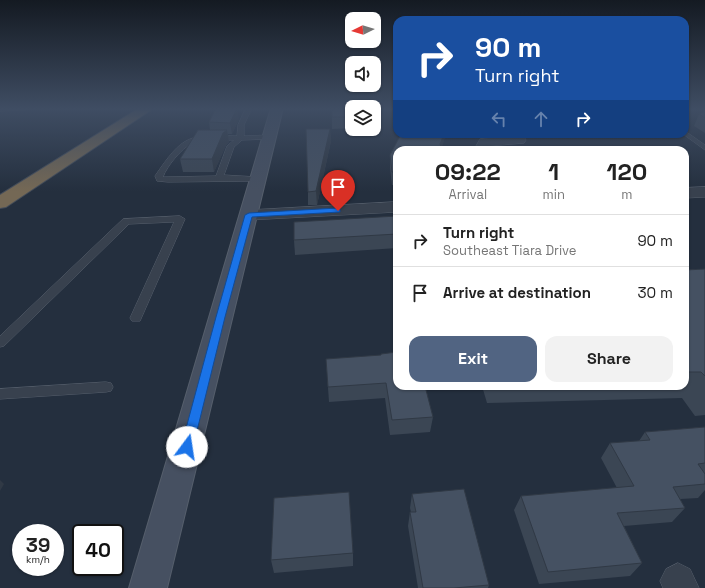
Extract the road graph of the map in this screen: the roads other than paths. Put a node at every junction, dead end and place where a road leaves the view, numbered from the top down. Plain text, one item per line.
1 (106, 135) edge
2 (689, 136) edge
3 (270, 137) joint
4 (240, 138) junction
5 (519, 140) dead end
6 (483, 146) edge
7 (705, 148) edge
8 (223, 177) junction
9 (258, 179) junction
10 (705, 192) edge
11 (689, 193) edge
12 (0, 204) edge
13 (393, 208) edge
14 (249, 215) junction
15 (136, 318) dead end
16 (0, 343) edge
17 (106, 387) dead end
18 (0, 394) edge
19 (148, 588) edge

1 - 12 highway
2 - 7 lane
3 - 4 lane
3 - 9 street
4 - 8 lane
4 - 8 lane
5 - 6 street
8 - 9 lane
9 - 14 street
10 - 11 street
13 - 14 street
14 - 19 street
15 - 16 lane
17 - 18 lane

